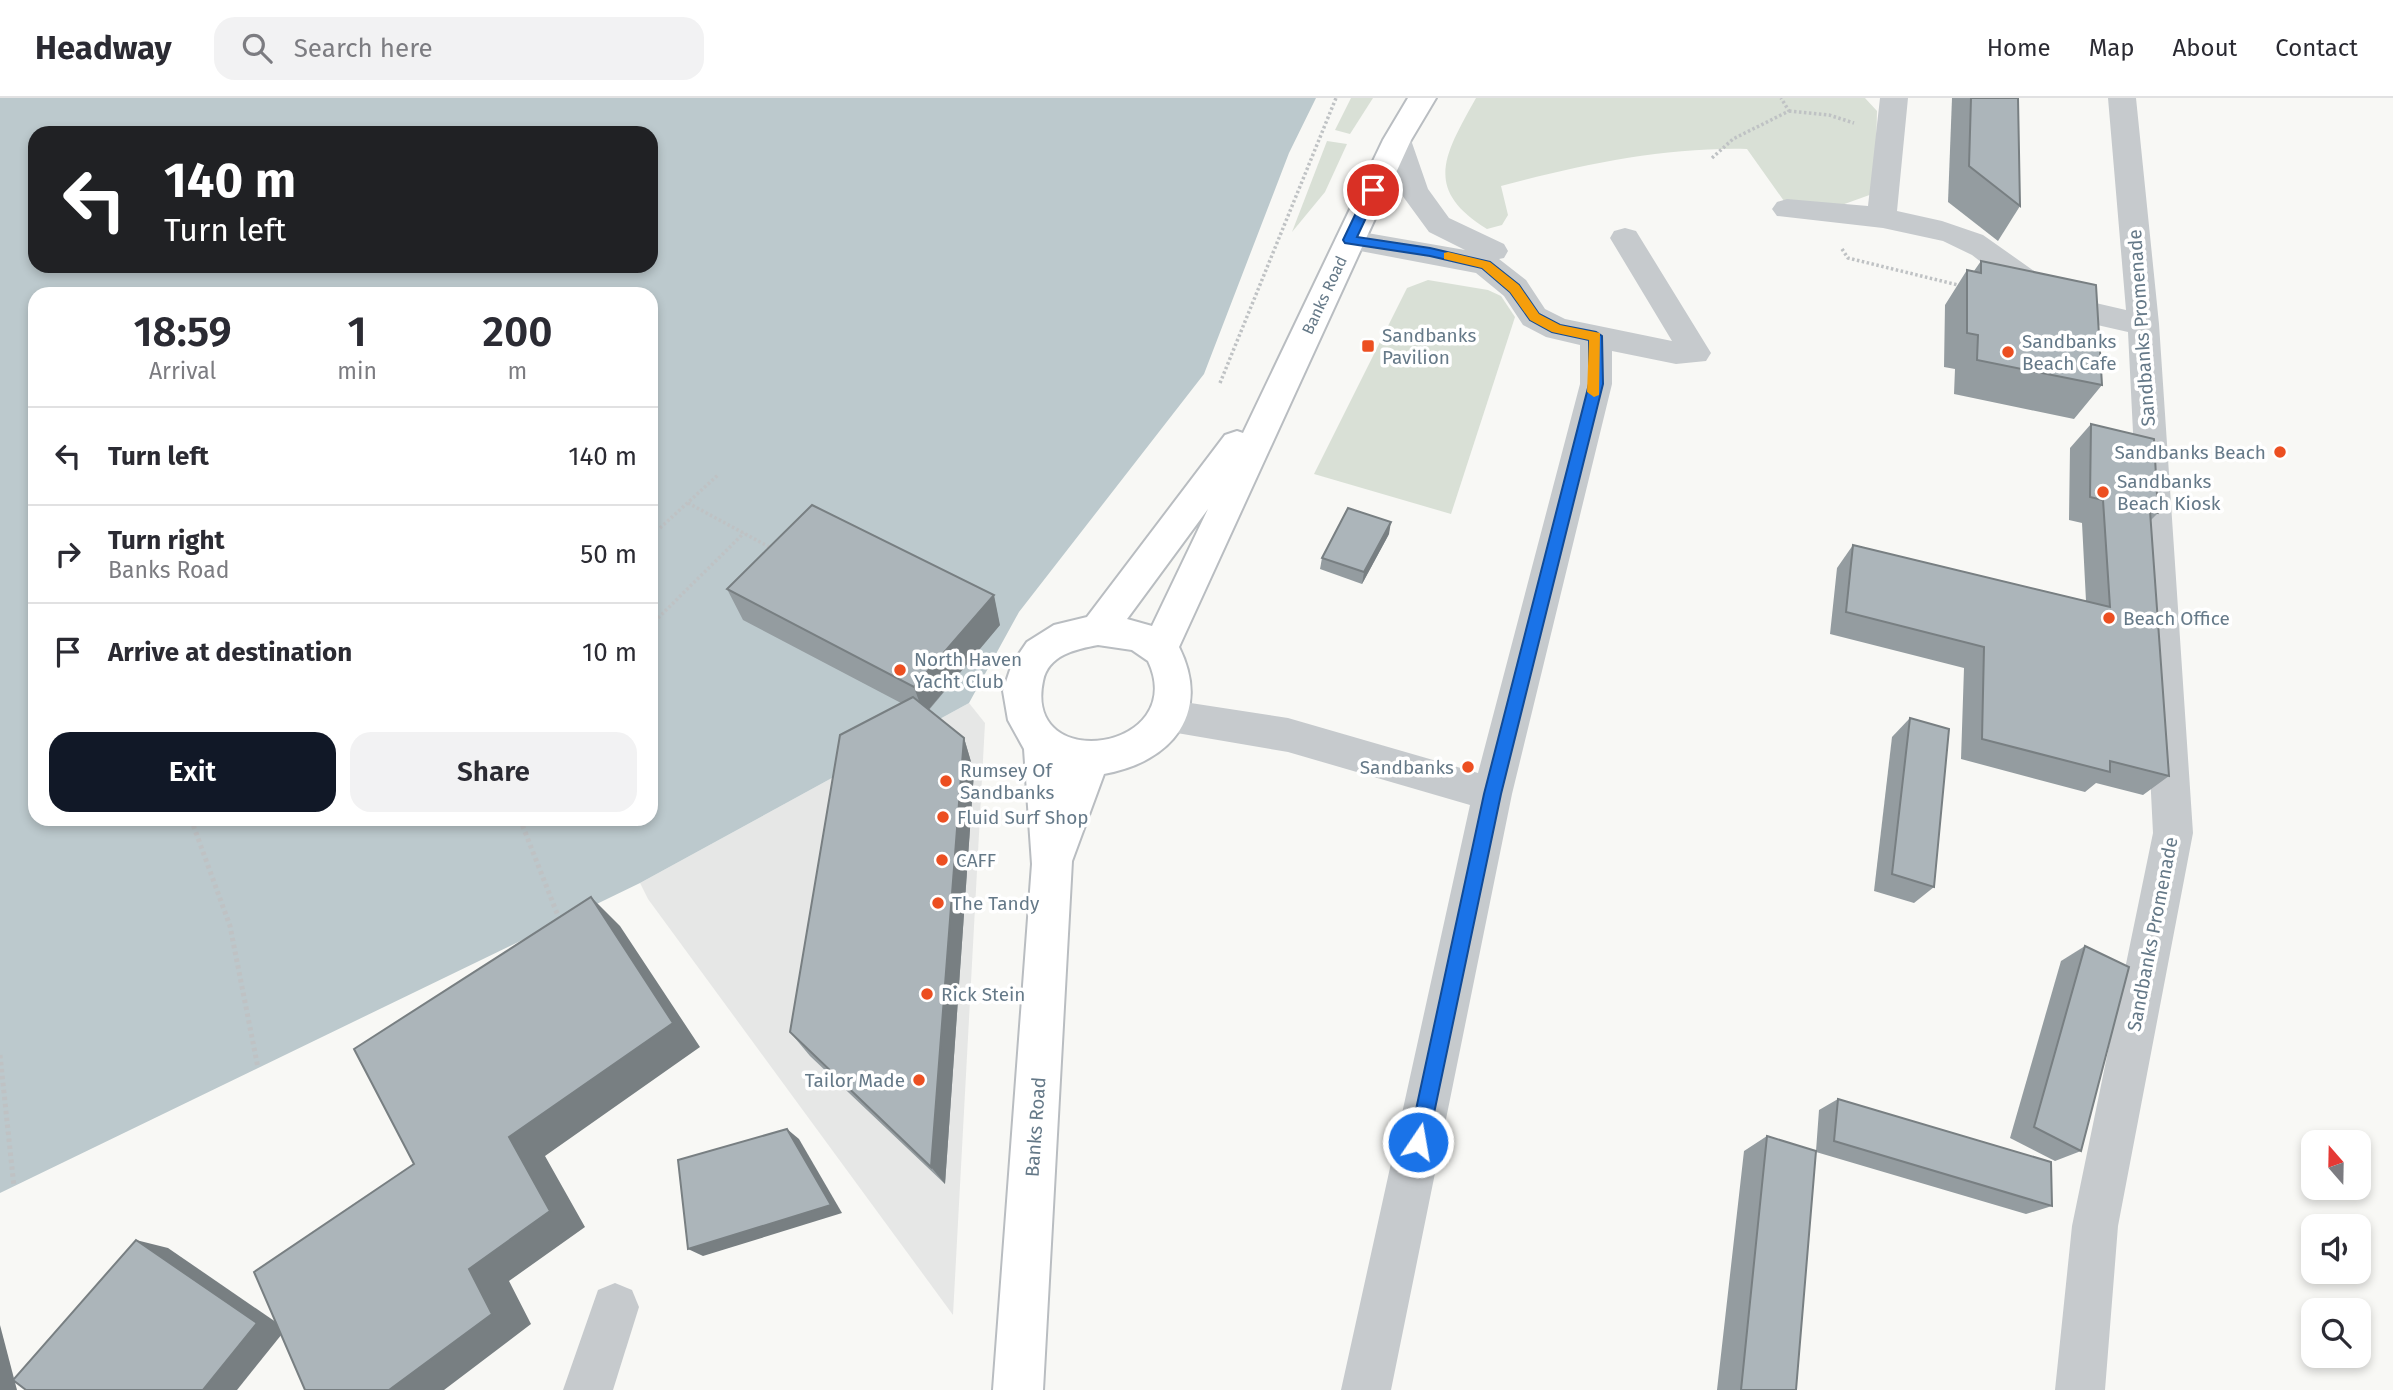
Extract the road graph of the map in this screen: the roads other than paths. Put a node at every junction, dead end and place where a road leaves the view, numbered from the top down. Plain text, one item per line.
1 (1422, 98) edge
2 (1894, 98) edge
3 (2122, 98) edge
4 (1397, 140) junction
5 (1799, 209) road end
6 (1881, 219) junction
7 (1625, 238) dead end
8 (1350, 240) junction
9 (2143, 324) junction
10 (1596, 336) junction
11 (1285, 381) junction
12 (1098, 630) junction
13 (1160, 648) junction
14 (1171, 716) junction
15 (1043, 745) junction
16 (1090, 759) junction
17 (1492, 794) junction
18 (1052, 864) junction
19 (615, 1307) dead end
20 (588, 1390) edge
21 (1018, 1390) edge
22 (1366, 1390) edge
23 (2080, 1390) edge

1 - 4 main road, Banks Road
2 - 6 street
3 - 9 street, Sandbanks Promenade
4 - 8 main road, Banks Road
4 - 10 street
5 - 6 street
6 - 9 street
7 - 10 street
8 - 10 street
8 - 11 main road, Banks Road
9 - 23 street, Sandbanks Promenade
10 - 17 street
11 - 12 main road, Banks Road
11 - 13 main road, Banks Road
12 - 13 main road
12 - 15 main road
13 - 14 main road
14 - 16 main road
14 - 17 street
15 - 16 main road
15 - 18 main road, Banks Road
16 - 18 main road, Banks Road
17 - 22 street
18 - 21 main road, Banks Road
19 - 20 street

